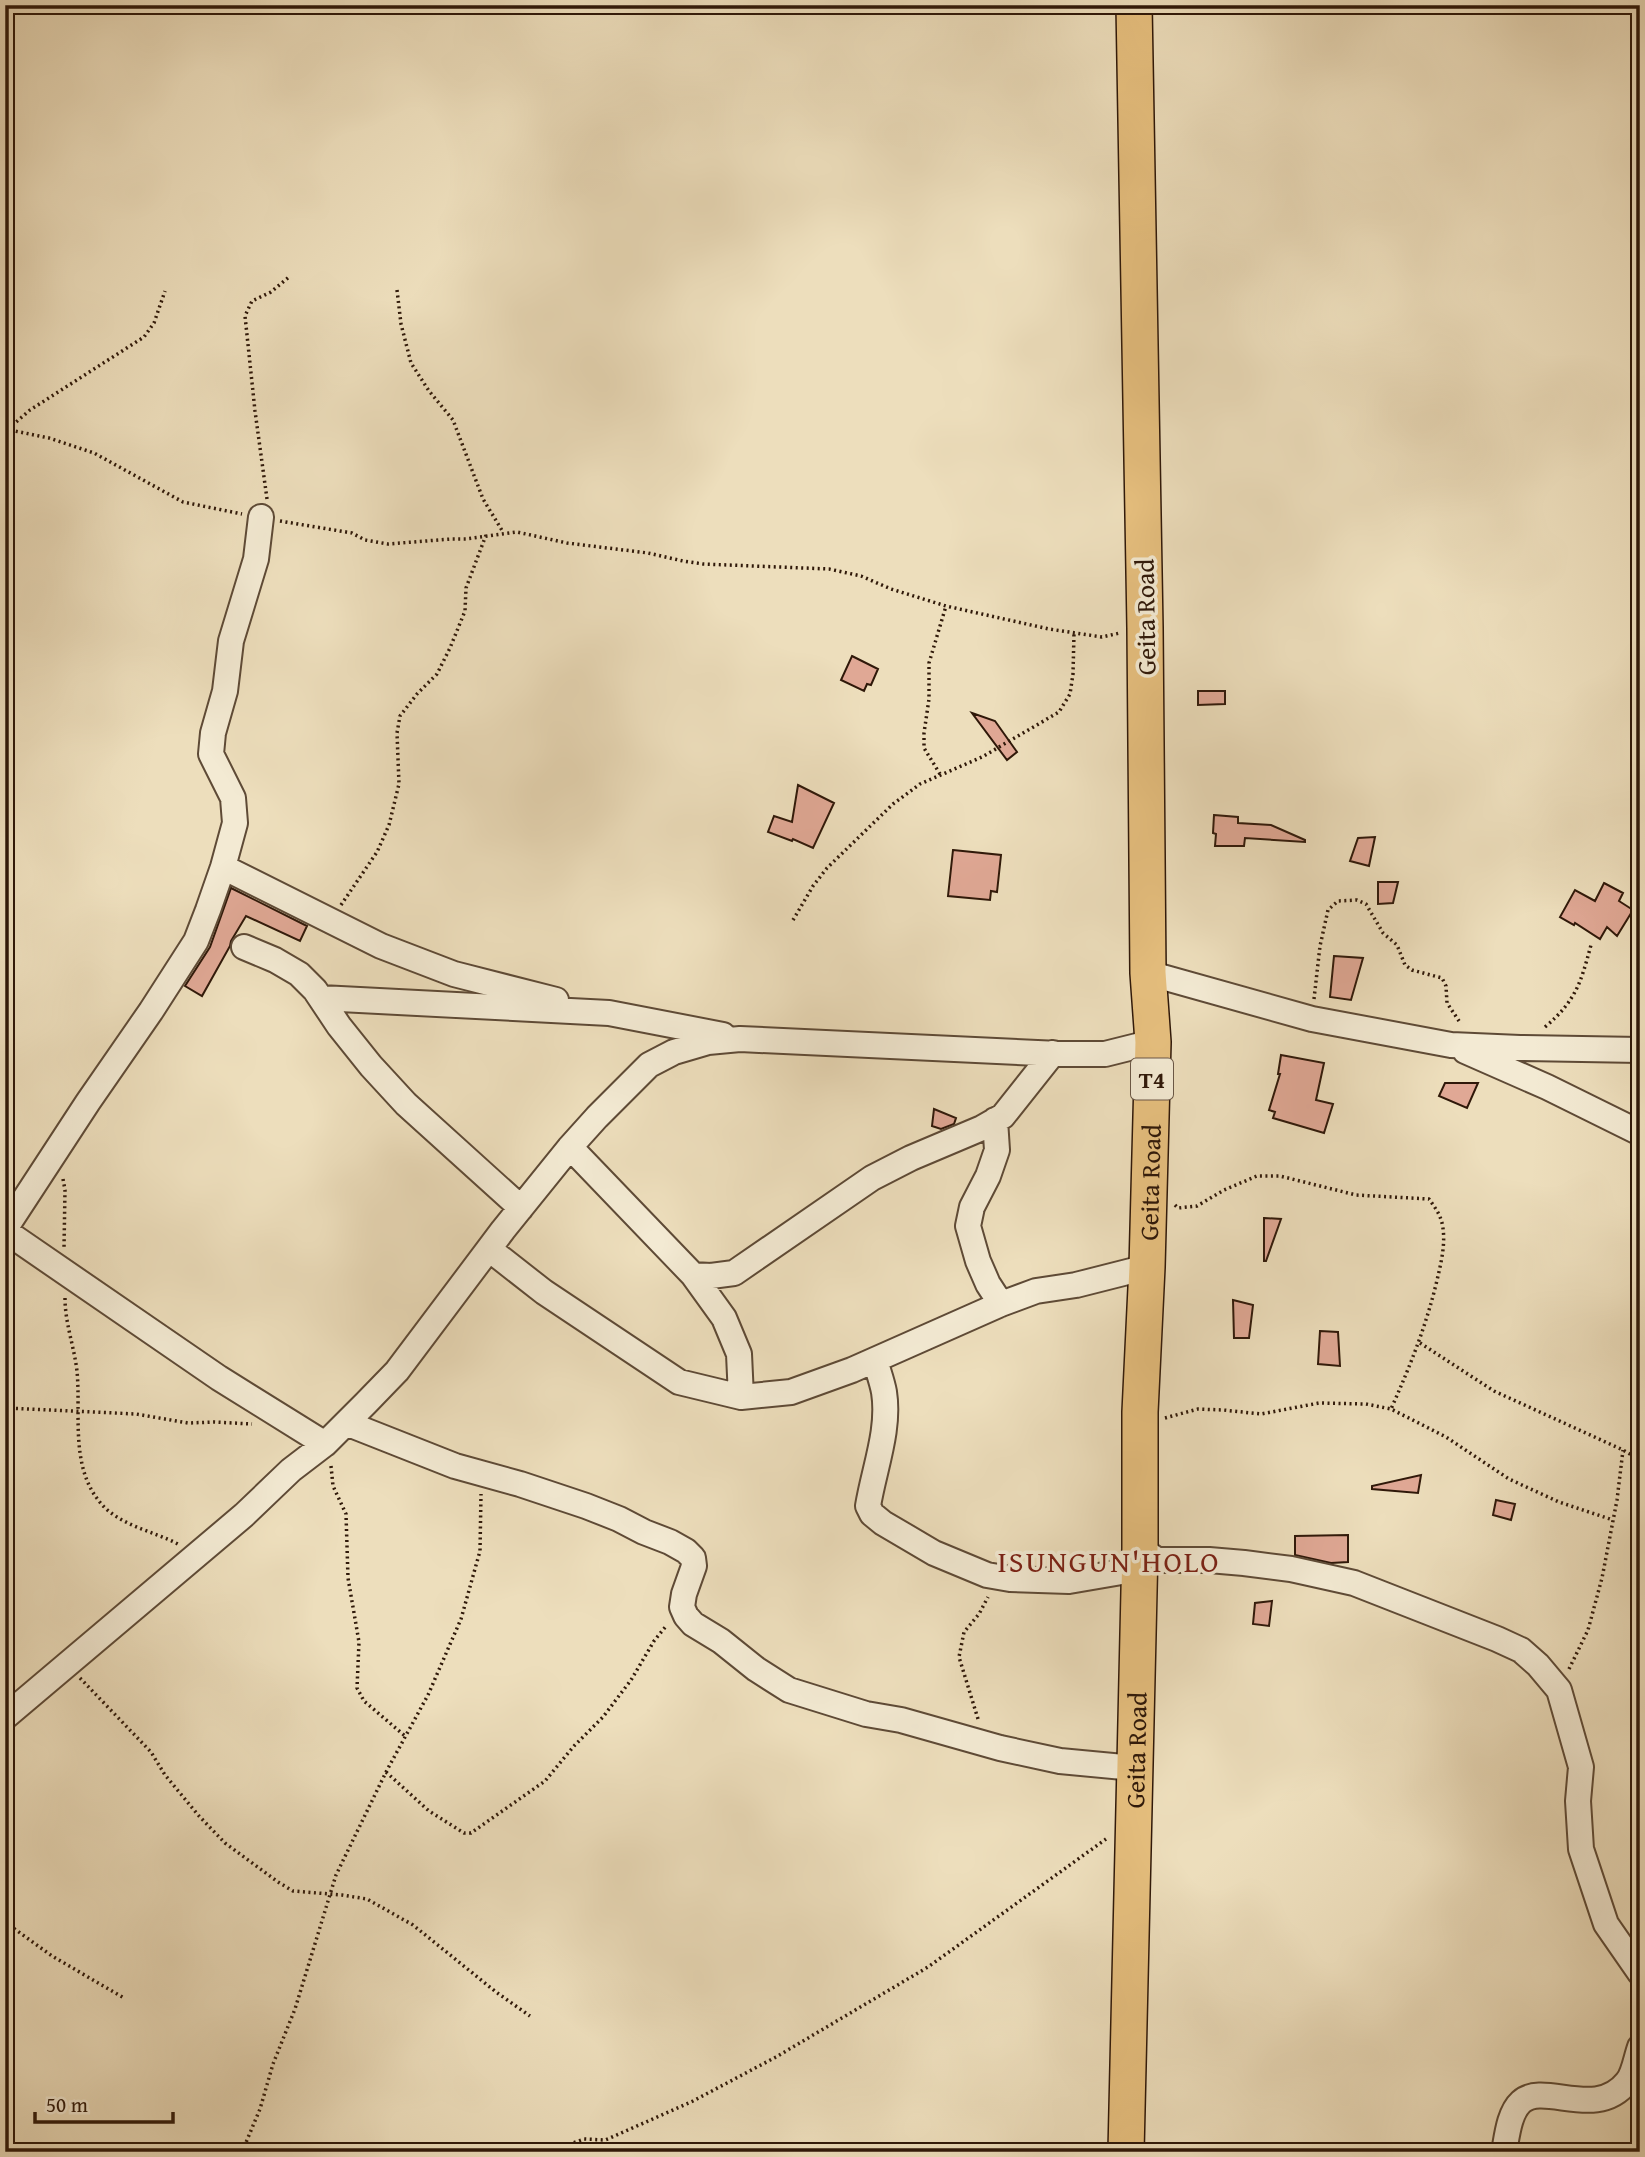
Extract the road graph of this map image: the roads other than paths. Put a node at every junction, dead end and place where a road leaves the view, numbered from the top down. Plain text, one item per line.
1 (1134, 5) edge
2 (261, 517) road end
3 (223, 867) junction
4 (244, 947) dead end
5 (1148, 973) junction
6 (321, 998) junction
7 (609, 1013) junction
8 (1457, 1035) junction
9 (740, 1039) junction
10 (1153, 1042) junction
11 (1640, 1050) edge
12 (1052, 1054) junction
13 (995, 1121) junction
14 (1640, 1133) edge
15 (570, 1147) junction
16 (521, 1208) junction
17 (5, 1230) edge
18 (489, 1249) junction
19 (1147, 1267) junction
20 (693, 1275) junction
21 (1001, 1304) junction
22 (875, 1360) junction
23 (741, 1397) junction
24 (346, 1423) junction
25 (325, 1444) junction
26 (1140, 1559) junction
27 (5, 1717) edge
28 (1134, 1769) junction
29 (1640, 1973) edge
30 (1640, 2047) edge
31 (1126, 2152) edge
32 (1504, 2152) edge

1 - 5 highway, Geita Road / T4
2 - 3 street
3 - 7 street
3 - 17 street
4 - 6 street
5 - 8 street
5 - 10 highway, Geita Road / T4
6 - 7 street
6 - 16 street
7 - 9 street
8 - 11 street
8 - 14 street
9 - 12 street
9 - 15 street
10 - 12 street
10 - 19 highway, Geita Road / T4
12 - 13 street
13 - 20 street
13 - 21 street
15 - 16 street
15 - 20 street
16 - 18 street
17 - 25 street
18 - 23 street
18 - 24 street
19 - 21 street
19 - 26 highway, Geita Road / T4
20 - 23 street
21 - 22 street
22 - 23 street
22 - 26 street
24 - 25 street
24 - 28 street
25 - 27 street
26 - 28 highway, Geita Road / T4
26 - 29 street
28 - 31 highway, Geita Road / T4
30 - 32 street

